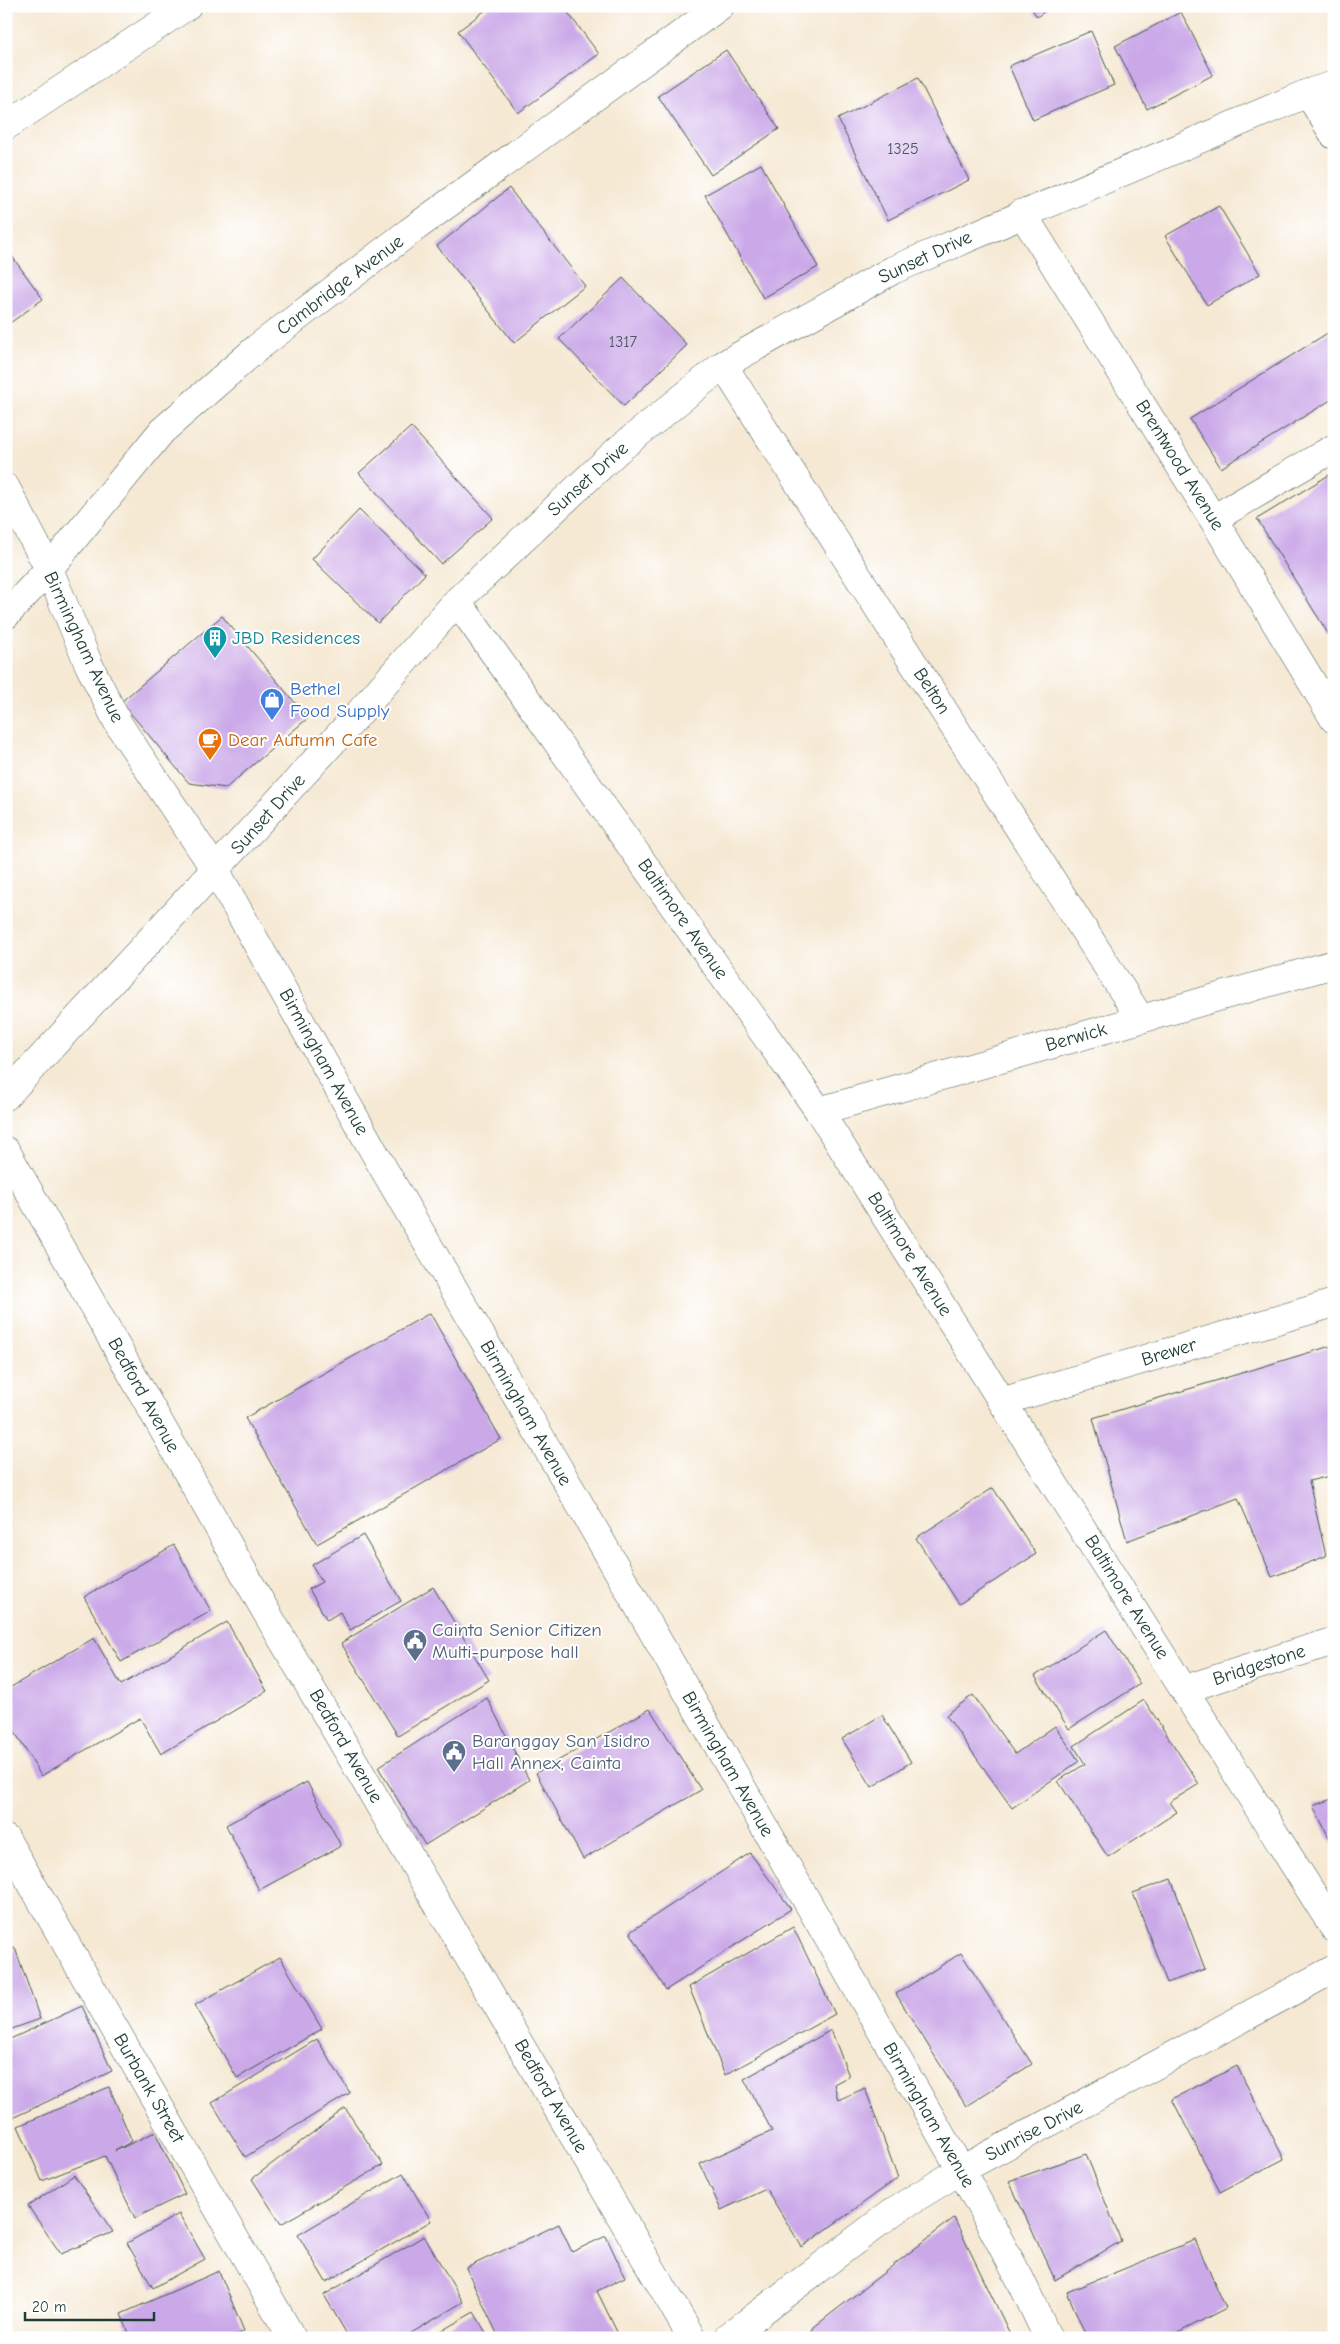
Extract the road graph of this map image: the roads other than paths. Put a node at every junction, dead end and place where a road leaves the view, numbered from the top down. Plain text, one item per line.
1 (187, 6) edge
2 (720, 6) edge
3 (1334, 85) edge
4 (1308, 93) junction
5 (6, 126) edge
6 (1334, 135) edge
7 (1022, 213) junction
8 (723, 365) junction
9 (1334, 448) edge
10 (6, 488) edge
11 (1213, 519) junction
12 (49, 569) junction
13 (457, 600) junction
14 (6, 615) edge
15 (1334, 719) edge
16 (216, 871) junction
17 (1334, 964) edge
18 (1140, 1018) junction
19 (6, 1096) edge
20 (819, 1110) junction
21 (6, 1151) edge
22 (1334, 1303) edge
23 (1004, 1401) junction
24 (1334, 1641) edge
25 (1185, 1689) junction
26 (6, 1839) edge
27 (1334, 1928) edge
28 (1334, 1969) edge
29 (961, 2170) junction
30 (292, 2338) edge
31 (692, 2338) edge
32 (727, 2338) edge
33 (1048, 2338) edge

1 - 5 street
2 - 12 street, Cambridge Avenue
3 - 4 street, Sunset Drive
4 - 6 street
4 - 7 street, Sunset Drive
7 - 8 street, Sunset Drive
7 - 11 street, Brentwood Avenue
8 - 13 street, Sunset Drive
8 - 18 street, Belton
9 - 11 street
10 - 12 street, Birmingham Avenue
11 - 15 street, Brentwood Avenue
12 - 14 street, Cambridge Avenue
12 - 16 street, Birmingham Avenue
13 - 16 street, Sunset Drive
13 - 20 street, Baltimore Avenue
16 - 19 street, Sunset Drive
16 - 29 street, Birmingham Avenue
17 - 18 street, Berwick
18 - 20 street, Berwick
20 - 23 street, Baltimore Avenue
21 - 31 street, Bedford Avenue
22 - 23 street, Brewer
23 - 25 street, Baltimore Avenue
24 - 25 street, Bridgestone
25 - 27 street, Baltimore Avenue
26 - 30 street, Burbank Street
28 - 29 street, Sunrise Drive
29 - 32 street, Sunrise Drive
29 - 33 street, Birmingham Avenue

